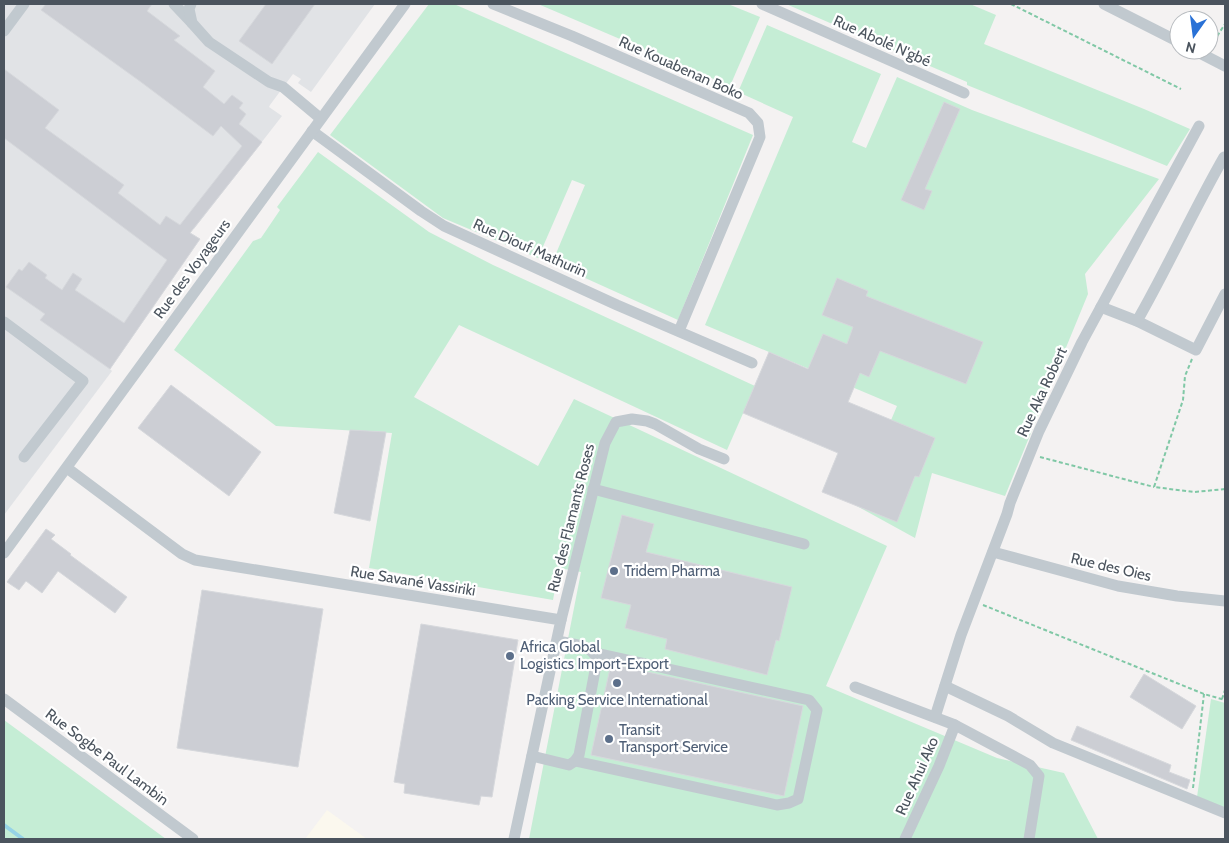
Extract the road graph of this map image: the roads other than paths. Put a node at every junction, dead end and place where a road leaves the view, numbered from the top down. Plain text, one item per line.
1 (24, 4) edge
2 (174, 4) edge
3 (191, 4) edge
4 (405, 4) edge
5 (493, 4) edge
6 (762, 4) edge
7 (1104, 4) edge
8 (192, 23) junction
9 (4, 31) edge
10 (1169, 37) edge
11 (1213, 60) edge
12 (1225, 66) edge
13 (964, 93) dead end
14 (320, 118) junction
15 (1199, 126) dead end
16 (312, 131) junction
17 (1224, 157) dead end
18 (1225, 294) edge
19 (1101, 308) junction
20 (1137, 321) junction
21 (4, 322) edge
22 (680, 331) junction
23 (752, 363) dead end
24 (24, 457) dead end
25 (724, 458) dead end
26 (67, 468) junction
27 (592, 489) junction
28 (804, 544) dead end
29 (993, 552) junction
30 (4, 553) edge
31 (1225, 601) edge
32 (561, 620) junction
33 (557, 641) junction
34 (596, 653) junction
35 (945, 686) junction
36 (855, 687) dead end
37 (4, 699) edge
38 (935, 717) junction
39 (955, 725) junction
40 (532, 756) junction
41 (575, 762) junction
42 (1225, 813) edge
43 (192, 839) edge
44 (514, 839) edge
45 (905, 839) edge
46 (1029, 839) edge

1 - 9 street
2 - 8 street
3 - 8 street
4 - 14 street, Rue des Voyageurs
5 - 22 street, Rue Kouabenan Boko
6 - 13 street, Rue Abolé N'gbé
7 - 10 street
8 - 14 street
11 - 12 street
14 - 16 street, Rue des Voyageurs
15 - 19 street, Rue Aka Robert
16 - 22 street, Rue Diouf Mathurin
16 - 26 street, Rue des Voyageurs
17 - 20 street
18 - 20 street
19 - 20 street
19 - 29 street, Rue Aka Robert
21 - 24 street
22 - 23 street, Rue Diouf Mathurin
25 - 27 street, Rue des Flamants Roses
26 - 30 street, Rue des Voyageurs
26 - 32 street, Rue Savané Vassiriki
27 - 28 street
27 - 32 street, Rue des Flamants Roses
29 - 31 street, Rue des Oies
29 - 35 street, Rue Aka Robert
32 - 33 street
33 - 34 street
33 - 40 street
34 - 41 street
34 - 41 street
35 - 38 street, Rue Aka Robert
35 - 42 street
36 - 38 street
37 - 43 street, Rue Sogbe Paul Lambin
38 - 39 street
39 - 45 street, Rue Ahui Ako
39 - 46 street
40 - 41 street
40 - 44 street

